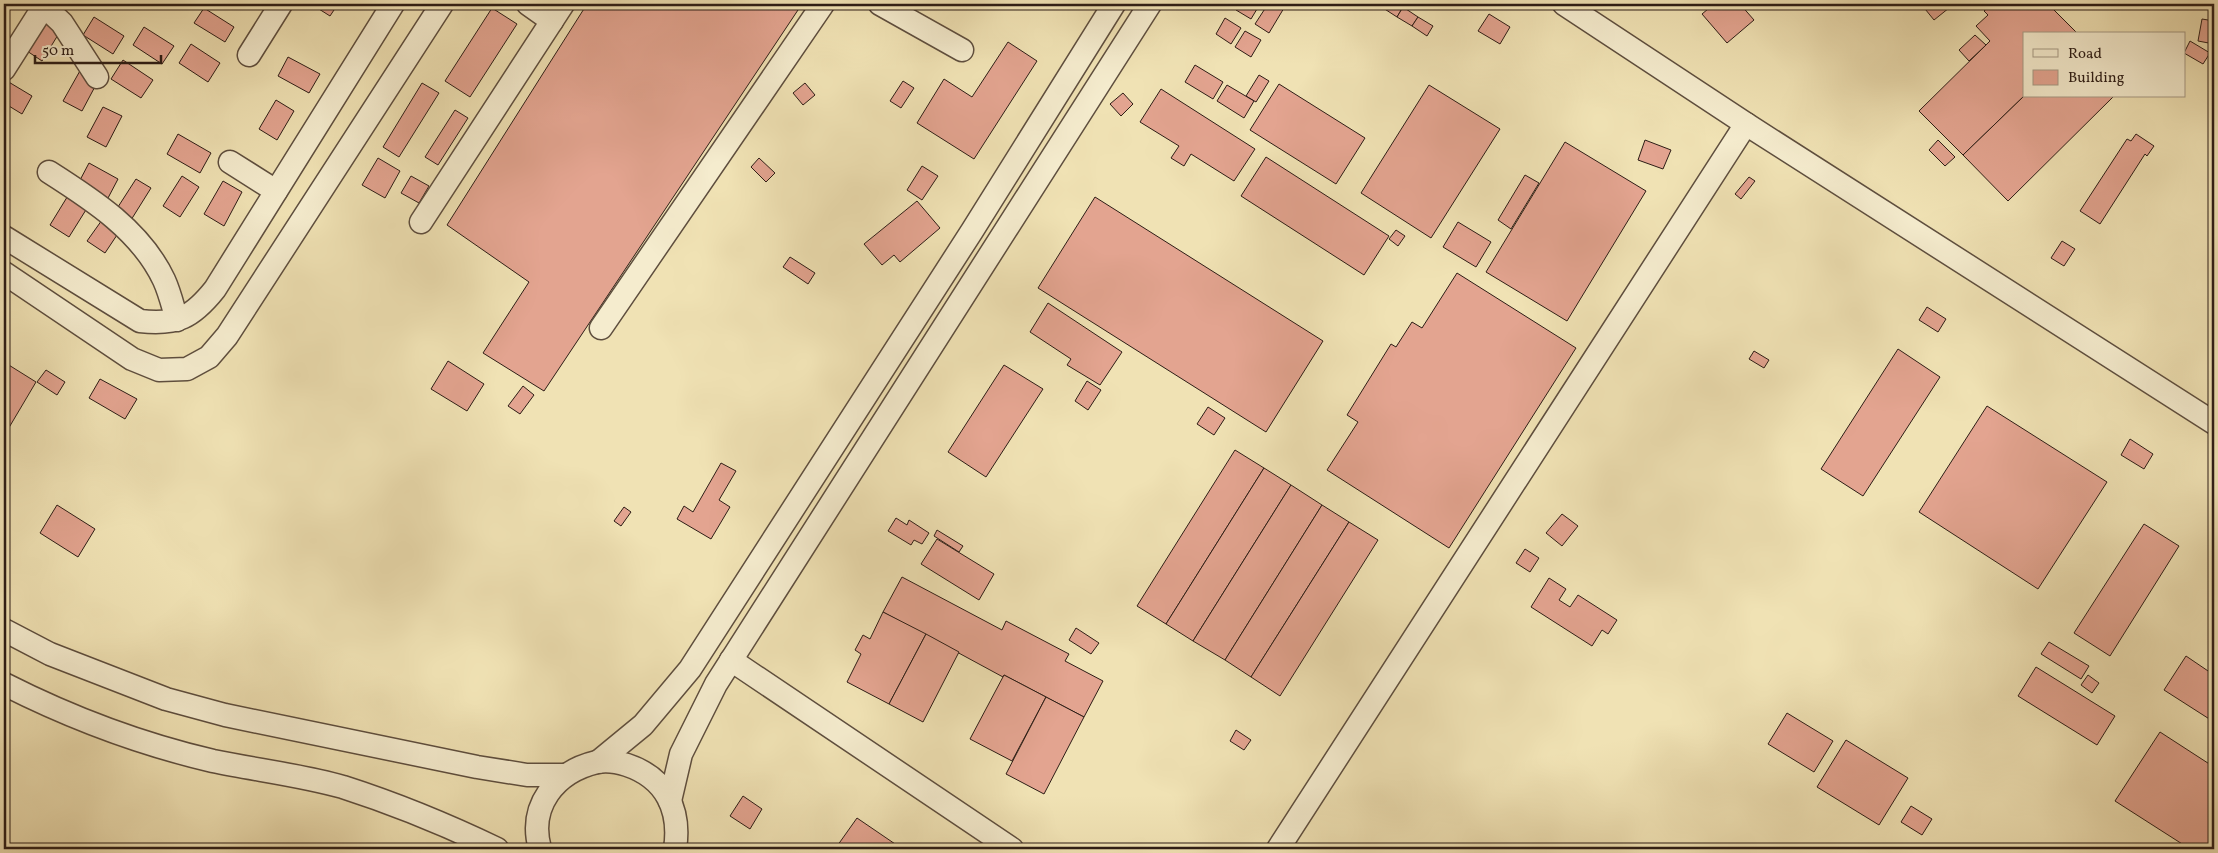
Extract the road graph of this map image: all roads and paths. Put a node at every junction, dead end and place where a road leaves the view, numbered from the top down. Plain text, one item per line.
1 (281, 4) edge
2 (393, 4) edge
3 (442, 4) edge
4 (528, 4) edge
5 (823, 4) edge
6 (880, 4) edge
7 (1114, 4) edge
8 (1150, 4) edge
9 (1564, 4) edge
10 (43, 5) edge
11 (558, 12) edge
12 (962, 50) dead end
13 (249, 55) dead end
14 (4, 70) edge
15 (96, 77) dead end
16 (1746, 124) junction
17 (230, 162) dead end
18 (49, 172) dead end
19 (276, 191) junction
20 (421, 222) dead end
21 (4, 237) edge
22 (4, 273) edge
23 (177, 320) junction
24 (601, 328) dead end
25 (2214, 423) edge
26 (4, 630) edge
27 (731, 660) junction
28 (4, 684) edge
29 (598, 762) junction
30 (565, 775) junction
31 (670, 801) junction
32 (497, 849) edge
33 (540, 849) edge
34 (676, 849) edge
35 (1012, 849) edge
36 (1278, 849) edge

1 - 13 street
2 - 19 street
3 - 22 street
4 - 11 street
5 - 24 street
6 - 12 street
7 - 29 street
8 - 27 street
9 - 16 street
10 - 14 street
10 - 15 street
11 - 20 street
16 - 25 street
16 - 36 street
17 - 19 street
18 - 23 street
19 - 23 street
21 - 23 street
26 - 30 street
27 - 31 street
27 - 35 street
28 - 32 street
29 - 30 street
29 - 31 street
30 - 33 street
31 - 34 street

